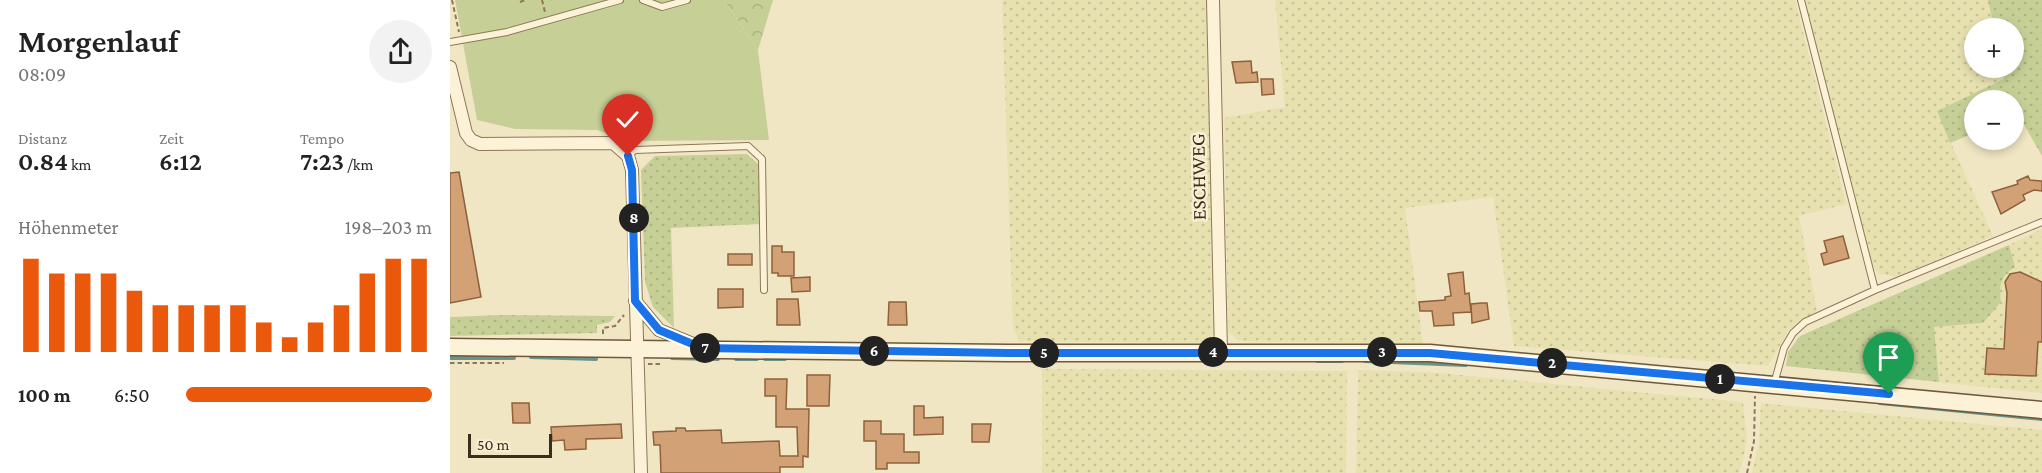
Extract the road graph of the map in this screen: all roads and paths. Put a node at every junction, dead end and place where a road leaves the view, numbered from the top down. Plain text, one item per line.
1 (452, 0) edge
2 (525, 0) edge
3 (542, 0) edge
4 (620, 0) edge
5 (643, 0) edge
6 (687, 0) edge
7 (1213, 0) edge
8 (1801, 0) edge
9 (520, 2) dead end
10 (548, 21) junction
11 (450, 42) edge
12 (461, 42) junction
13 (450, 67) edge
14 (628, 156) junction
15 (2042, 222) edge
16 (764, 290) dead end
17 (1875, 290) junction
18 (635, 301) junction
19 (603, 334) dead end
20 (450, 347) edge
21 (637, 347) junction
22 (702, 348) junction
23 (1221, 352) junction
24 (1770, 391) junction
25 (1755, 396) dead end
26 (1754, 401) dead end
27 (2042, 410) edge
28 (640, 473) edge
29 (1747, 473) edge

1 - 12 path
2 - 9 path
3 - 10 path
4 - 10 lane
5 - 6 lane
7 - 23 street, ESCHWEG
8 - 17 lane
10 - 12 lane
11 - 12 lane
13 - 14 street
14 - 16 lane
14 - 18 street
15 - 17 lane
17 - 24 lane
18 - 19 path
18 - 21 street
18 - 22 street
20 - 21 main road
21 - 22 main road
21 - 28 street
22 - 23 main road
23 - 24 main road
24 - 25 path
24 - 27 main road
26 - 29 path

